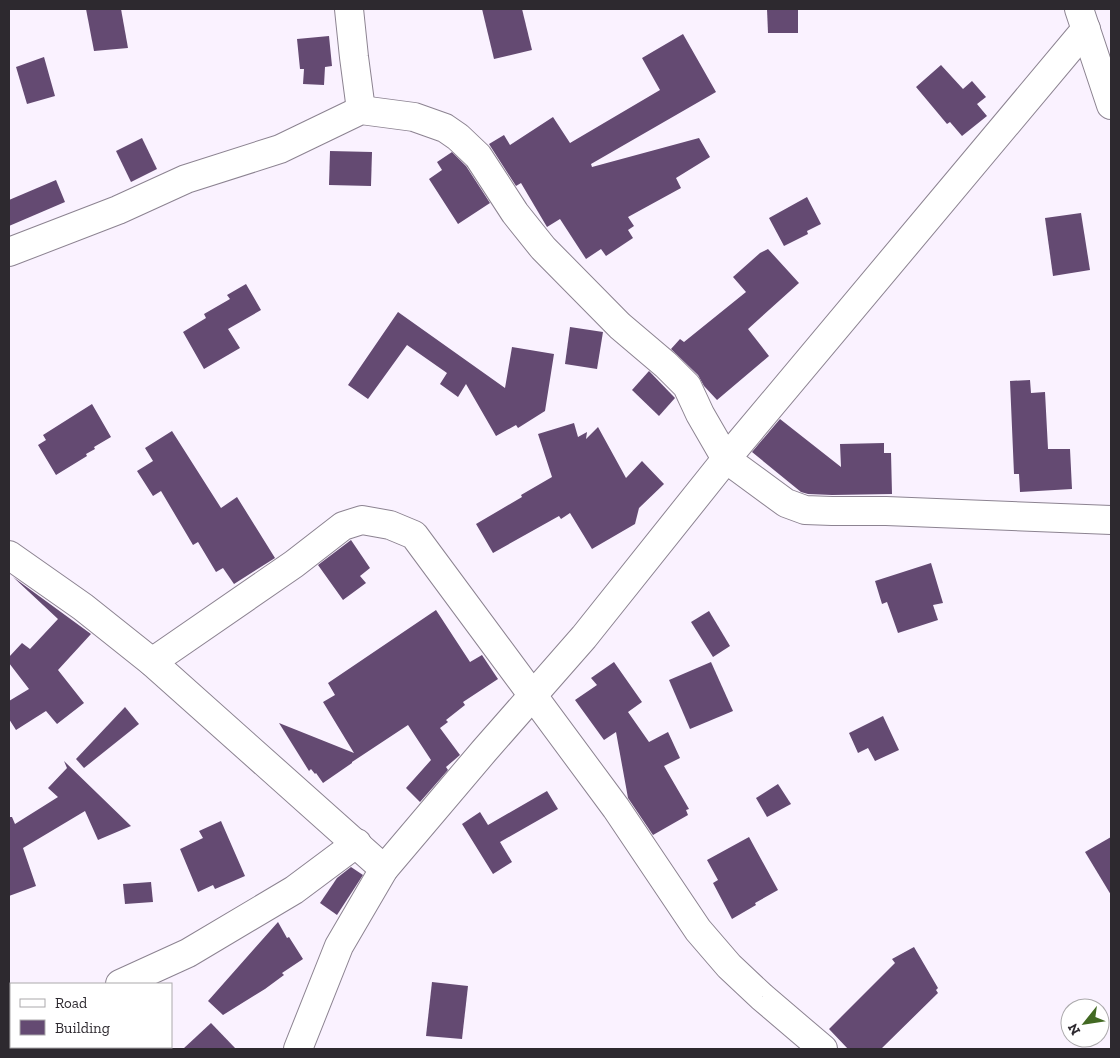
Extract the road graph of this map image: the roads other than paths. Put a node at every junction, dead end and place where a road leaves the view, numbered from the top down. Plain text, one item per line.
1 (349, 9) edge
2 (1083, 19) edge
3 (1111, 105) edge
4 (361, 110) junction
5 (9, 252) edge
6 (726, 459) junction
7 (1111, 520) edge
8 (9, 555) edge
9 (152, 662) junction
10 (532, 696) junction
11 (357, 843) junction
12 (384, 869) junction
13 (122, 983) edge
14 (298, 1049) edge
15 (823, 1049) edge

1 - 4 street
2 - 3 street
2 - 6 street
4 - 5 street
4 - 6 street
6 - 7 street
6 - 10 street
8 - 9 street
9 - 10 street
9 - 11 street
10 - 12 street
10 - 15 street
11 - 12 street
11 - 13 street
12 - 14 street

